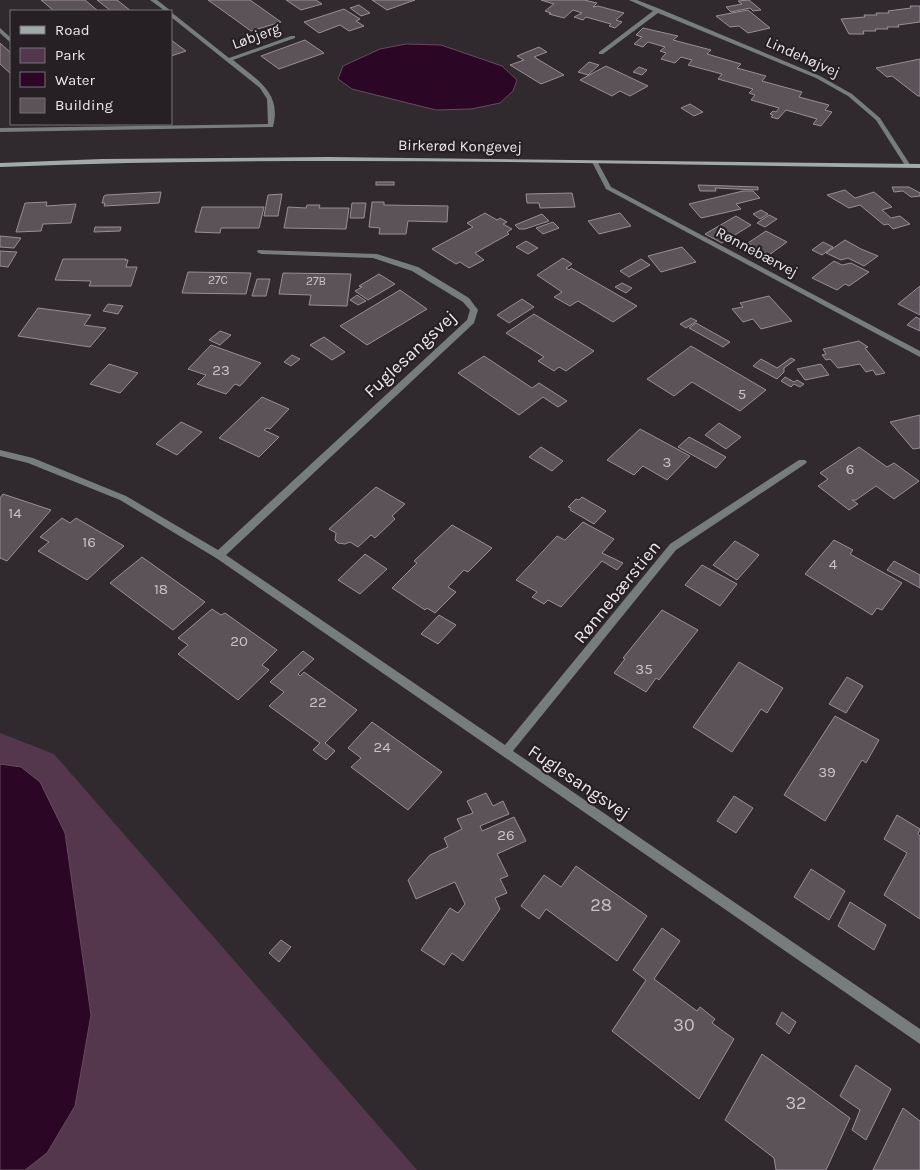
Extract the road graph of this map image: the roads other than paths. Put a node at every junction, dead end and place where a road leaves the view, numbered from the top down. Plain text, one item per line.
1 (153, 0) edge
2 (632, 0) edge
3 (167, 10) edge
4 (658, 10) junction
5 (173, 17) edge
6 (0, 30) edge
7 (293, 37) dead end
8 (10, 40) edge
9 (601, 53) dead end
10 (228, 60) junction
11 (0, 130) edge
12 (595, 162) junction
13 (0, 165) edge
14 (908, 166) junction
15 (920, 166) edge
16 (261, 252) dead end
17 (920, 354) edge
18 (0, 453) edge
19 (802, 462) dead end
20 (219, 556) junction
21 (506, 752) junction
22 (920, 1037) edge

1 - 3 street
2 - 4 street, Lindehøjvej
4 - 9 street
4 - 14 street, Lindehøjvej
5 - 10 street, Løbjerg
6 - 8 street
7 - 10 street, Løbjerg
10 - 11 street, Løbjerg
12 - 13 main road, Birkerød Kongevej
12 - 14 main road, Birkerød Kongevej
12 - 17 street, Rønnebærvej
14 - 15 main road, Birkerød Kongevej
16 - 20 street, Fuglesangsvej
18 - 20 street, Fuglesangsvej
19 - 21 street, Rønnebærstien
20 - 21 street, Fuglesangsvej
21 - 22 street, Fuglesangsvej

